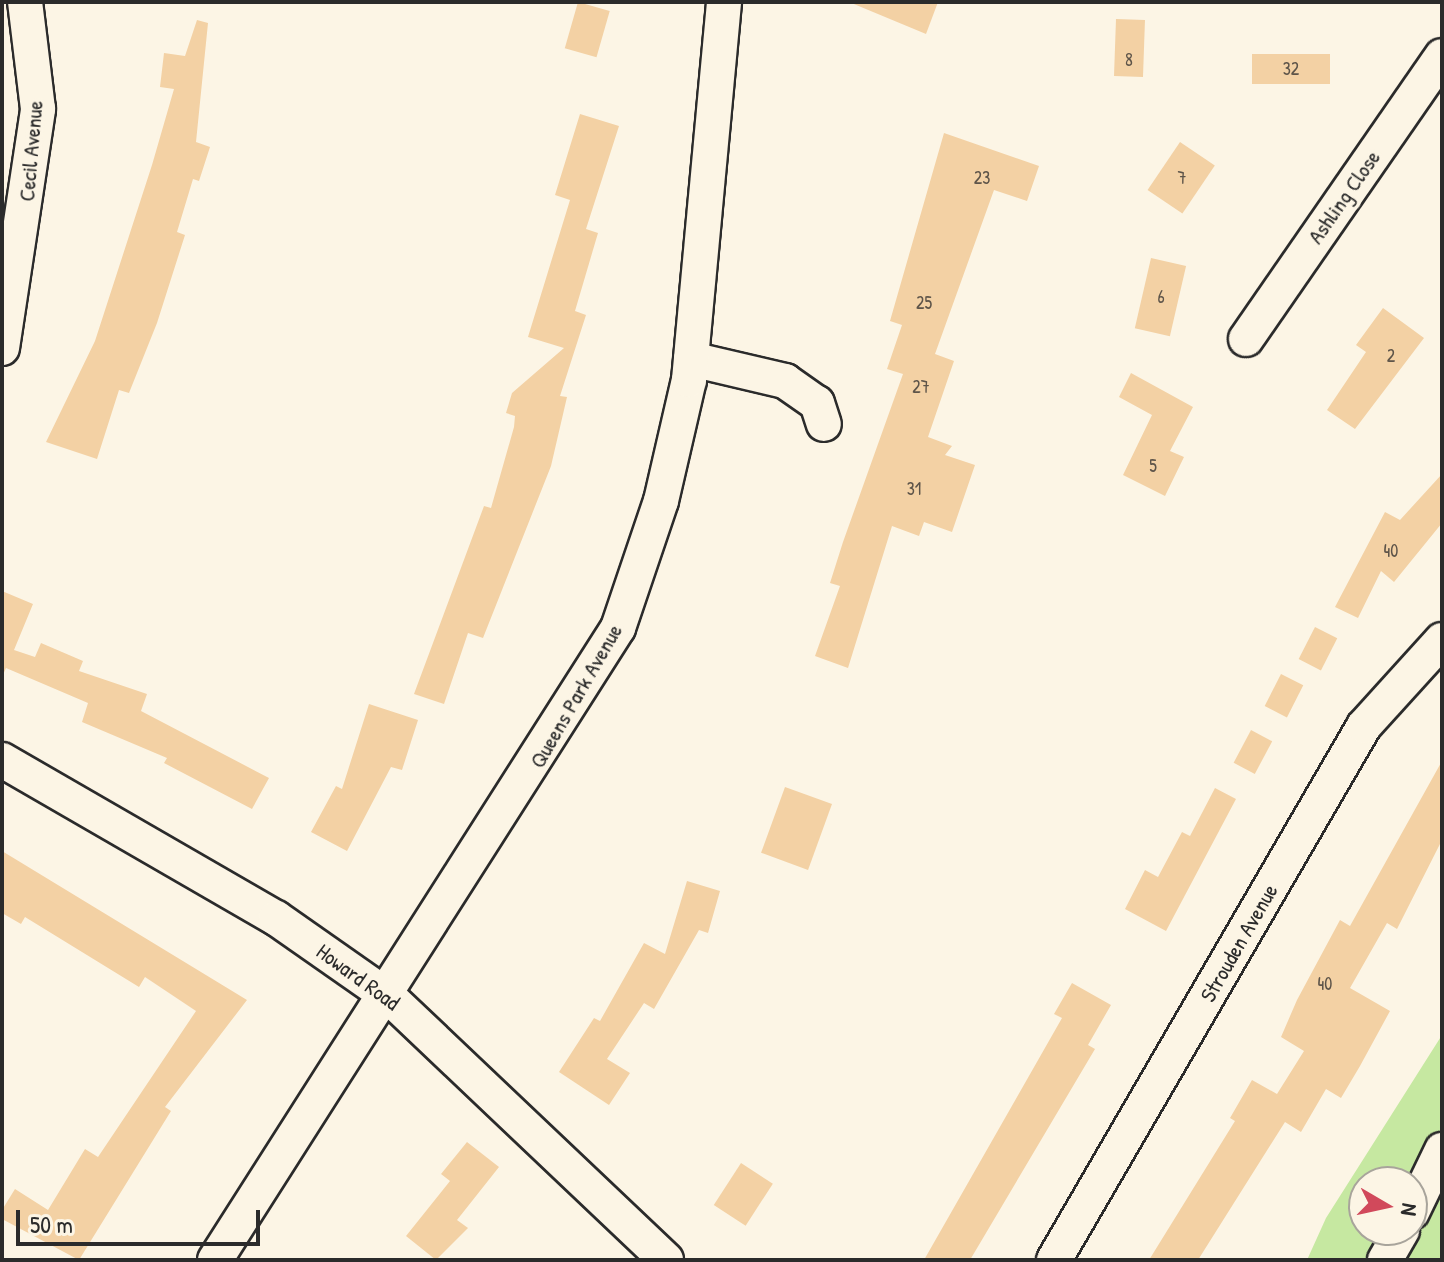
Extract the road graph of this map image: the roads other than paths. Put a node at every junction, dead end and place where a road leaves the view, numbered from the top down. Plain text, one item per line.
1 (25, 2) edge
2 (724, 2) edge
3 (1442, 56) edge
4 (1246, 339) dead end
5 (2, 348) edge
6 (691, 359) junction
7 (824, 424) dead end
8 (1442, 640) edge
9 (2, 760) edge
10 (389, 997) junction
11 (1442, 1150) edge
12 (1428, 1179) edge
13 (215, 1260) edge
14 (666, 1260) edge
15 (1054, 1260) edge

1 - 5 street, Cecil Avenue
2 - 6 street, Queens Park Avenue
3 - 4 street, Ashling Close
6 - 7 street
6 - 10 street, Queens Park Avenue
8 - 15 street, Strouden Avenue
9 - 10 street, Howard Road
10 - 13 street, Queens Park Avenue
10 - 14 street, Howard Road
11 - 12 street

